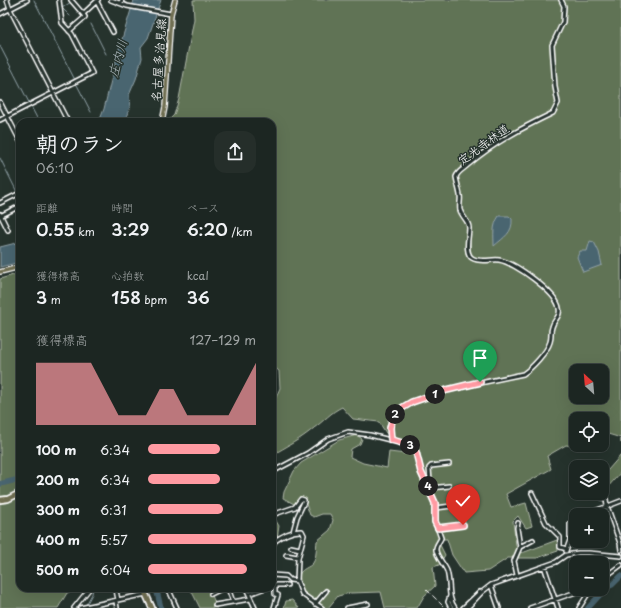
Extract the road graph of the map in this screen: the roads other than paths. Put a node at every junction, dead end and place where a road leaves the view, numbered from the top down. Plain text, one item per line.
1 (7, 0) edge
2 (27, 0) edge
3 (60, 0) edge
4 (71, 0) edge
5 (111, 0) edge
6 (561, 0) edge
7 (97, 1) edge
8 (175, 1) edge
9 (10, 9) junction
10 (0, 14) edge
11 (83, 14) junction
12 (171, 14) junction
13 (69, 31) junction
14 (113, 32) dead end
15 (53, 93) junction
16 (0, 102) edge
17 (7, 116) junction
18 (66, 118) edge
19 (163, 118) edge
20 (0, 120) edge
21 (16, 133) edge
22 (16, 195) edge
23 (0, 203) edge
24 (16, 208) edge
25 (0, 215) edge
26 (8, 230) dead end
27 (16, 268) edge
28 (0, 272) edge
29 (391, 440) junction
30 (449, 464) dead end
31 (276, 470) edge
32 (449, 486) dead end
33 (431, 488) junction
34 (532, 493) dead end
35 (16, 495) edge
36 (0, 500) edge
37 (605, 500) edge
38 (621, 501) edge
39 (459, 505) dead end
40 (607, 506) junction
41 (436, 508) junction
42 (602, 508) edge
43 (276, 514) edge
44 (518, 523) dead end
45 (463, 525) dead end
46 (438, 528) junction
47 (293, 532) junction
48 (276, 540) edge
49 (533, 540) dead end
50 (569, 542) edge
51 (291, 546) dead end
52 (520, 547) junction
53 (300, 549) junction
54 (566, 549) junction
55 (621, 550) edge
56 (286, 555) dead end
57 (566, 555) junction
58 (621, 556) edge
59 (298, 557) junction
60 (621, 565) edge
61 (544, 566) junction
62 (609, 574) edge
63 (276, 575) edge
64 (517, 575) junction
65 (297, 581) junction
66 (276, 585) edge
67 (287, 585) dead end
68 (491, 585) junction
69 (326, 590) dead end
70 (87, 592) edge
71 (116, 592) edge
72 (170, 592) edge
73 (215, 592) edge
74 (229, 592) edge
75 (254, 592) edge
76 (275, 592) edge
77 (482, 592) junction
78 (146, 594) joint
79 (211, 594) dead end
80 (249, 594) joint
81 (569, 594) edge
82 (450, 596) junction
83 (587, 596) edge
84 (250, 599) junction
85 (555, 599) junction
86 (117, 601) junction
87 (233, 602) junction
88 (215, 604) dead end
89 (315, 604) junction
90 (368, 604) dead end
91 (75, 608) edge
92 (80, 608) edge
93 (117, 608) edge
94 (152, 608) edge
95 (177, 608) edge
96 (255, 608) edge
97 (274, 608) edge
98 (322, 608) edge
99 (347, 608) edge
100 (451, 608) edge
101 (455, 608) edge
102 (463, 608) edge
103 (467, 608) edge
104 (499, 608) edge
105 (530, 608) edge
106 (558, 608) edge
107 (579, 608) edge

1 - 9 street
2 - 9 street
3 - 13 street
4 - 11 street
5 - 12 street
6 - 29 street, 定光寺林道
7 - 11 street
7 - 14 street
8 - 12 main road, 名古屋多治見線
9 - 10 street
9 - 15 street
11 - 13 street
12 - 19 main road, 名古屋多治見線
13 - 15 street
15 - 17 street
15 - 18 street
16 - 17 street
17 - 20 street
17 - 21 street
22 - 23 street
24 - 25 street
25 - 26 street
27 - 28 main road
29 - 31 street
29 - 33 street
30 - 33 street
32 - 33 street
33 - 41 street
34 - 54 street
35 - 36 highway
37 - 40 street
38 - 40 street
39 - 41 street
40 - 42 street
40 - 55 street
41 - 46 street
43 - 47 street
44 - 52 street
45 - 46 street
46 - 82 street
47 - 48 street
47 - 53 street
49 - 52 street
50 - 54 street
51 - 53 street
52 - 64 street
53 - 59 street
54 - 57 street
56 - 59 street
57 - 58 street
57 - 61 street
59 - 65 street
60 - 62 street
61 - 64 street
61 - 85 street
63 - 65 street
64 - 68 street
65 - 89 street
66 - 67 street
68 - 77 street
68 - 104 street
69 - 89 street
70 - 91 street
71 - 86 street
72 - 95 street
73 - 79 street
74 - 87 street
75 - 80 street
76 - 97 street
77 - 102 street
77 - 103 street
78 - 86 street
78 - 94 highway
80 - 84 street
81 - 85 street
82 - 100 street
82 - 101 street
83 - 107 street
84 - 87 street
84 - 96 street
85 - 105 street
85 - 106 street
86 - 92 street
86 - 93 street
87 - 88 street
89 - 98 street
90 - 99 street

